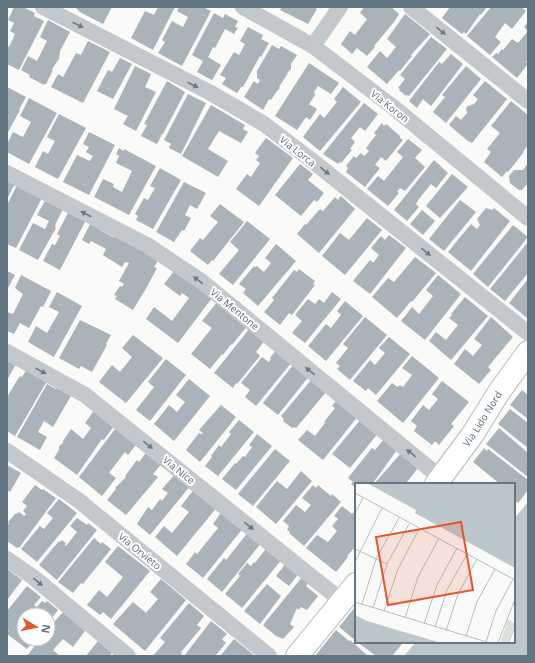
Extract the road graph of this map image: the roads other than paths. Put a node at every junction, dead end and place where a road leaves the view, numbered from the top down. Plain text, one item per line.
1 (43, 7) edge
2 (243, 7) edge
3 (340, 7) edge
4 (411, 7) edge
5 (313, 46) junction
6 (528, 101) edge
7 (7, 173) edge
8 (528, 218) edge
9 (528, 333) edge
10 (7, 352) edge
11 (528, 352) edge
12 (7, 451) edge
13 (438, 481) edge
14 (7, 559) edge
15 (355, 585) edge
16 (342, 601) junction
17 (128, 656) edge
18 (269, 656) edge
19 (297, 656) edge

1 -> 9 street, Via Lorca
2 - 5 street, Via Koron
3 - 5 street
4 -> 6 street
5 - 8 street, Via Koron
13 -> 7 street, Via Mentone
10 -> 16 street, Via Nice
11 - 13 street, Via Lido Nord
12 - 18 street, Via Orvieto
14 -> 17 street
15 - 16 street
16 - 19 street

